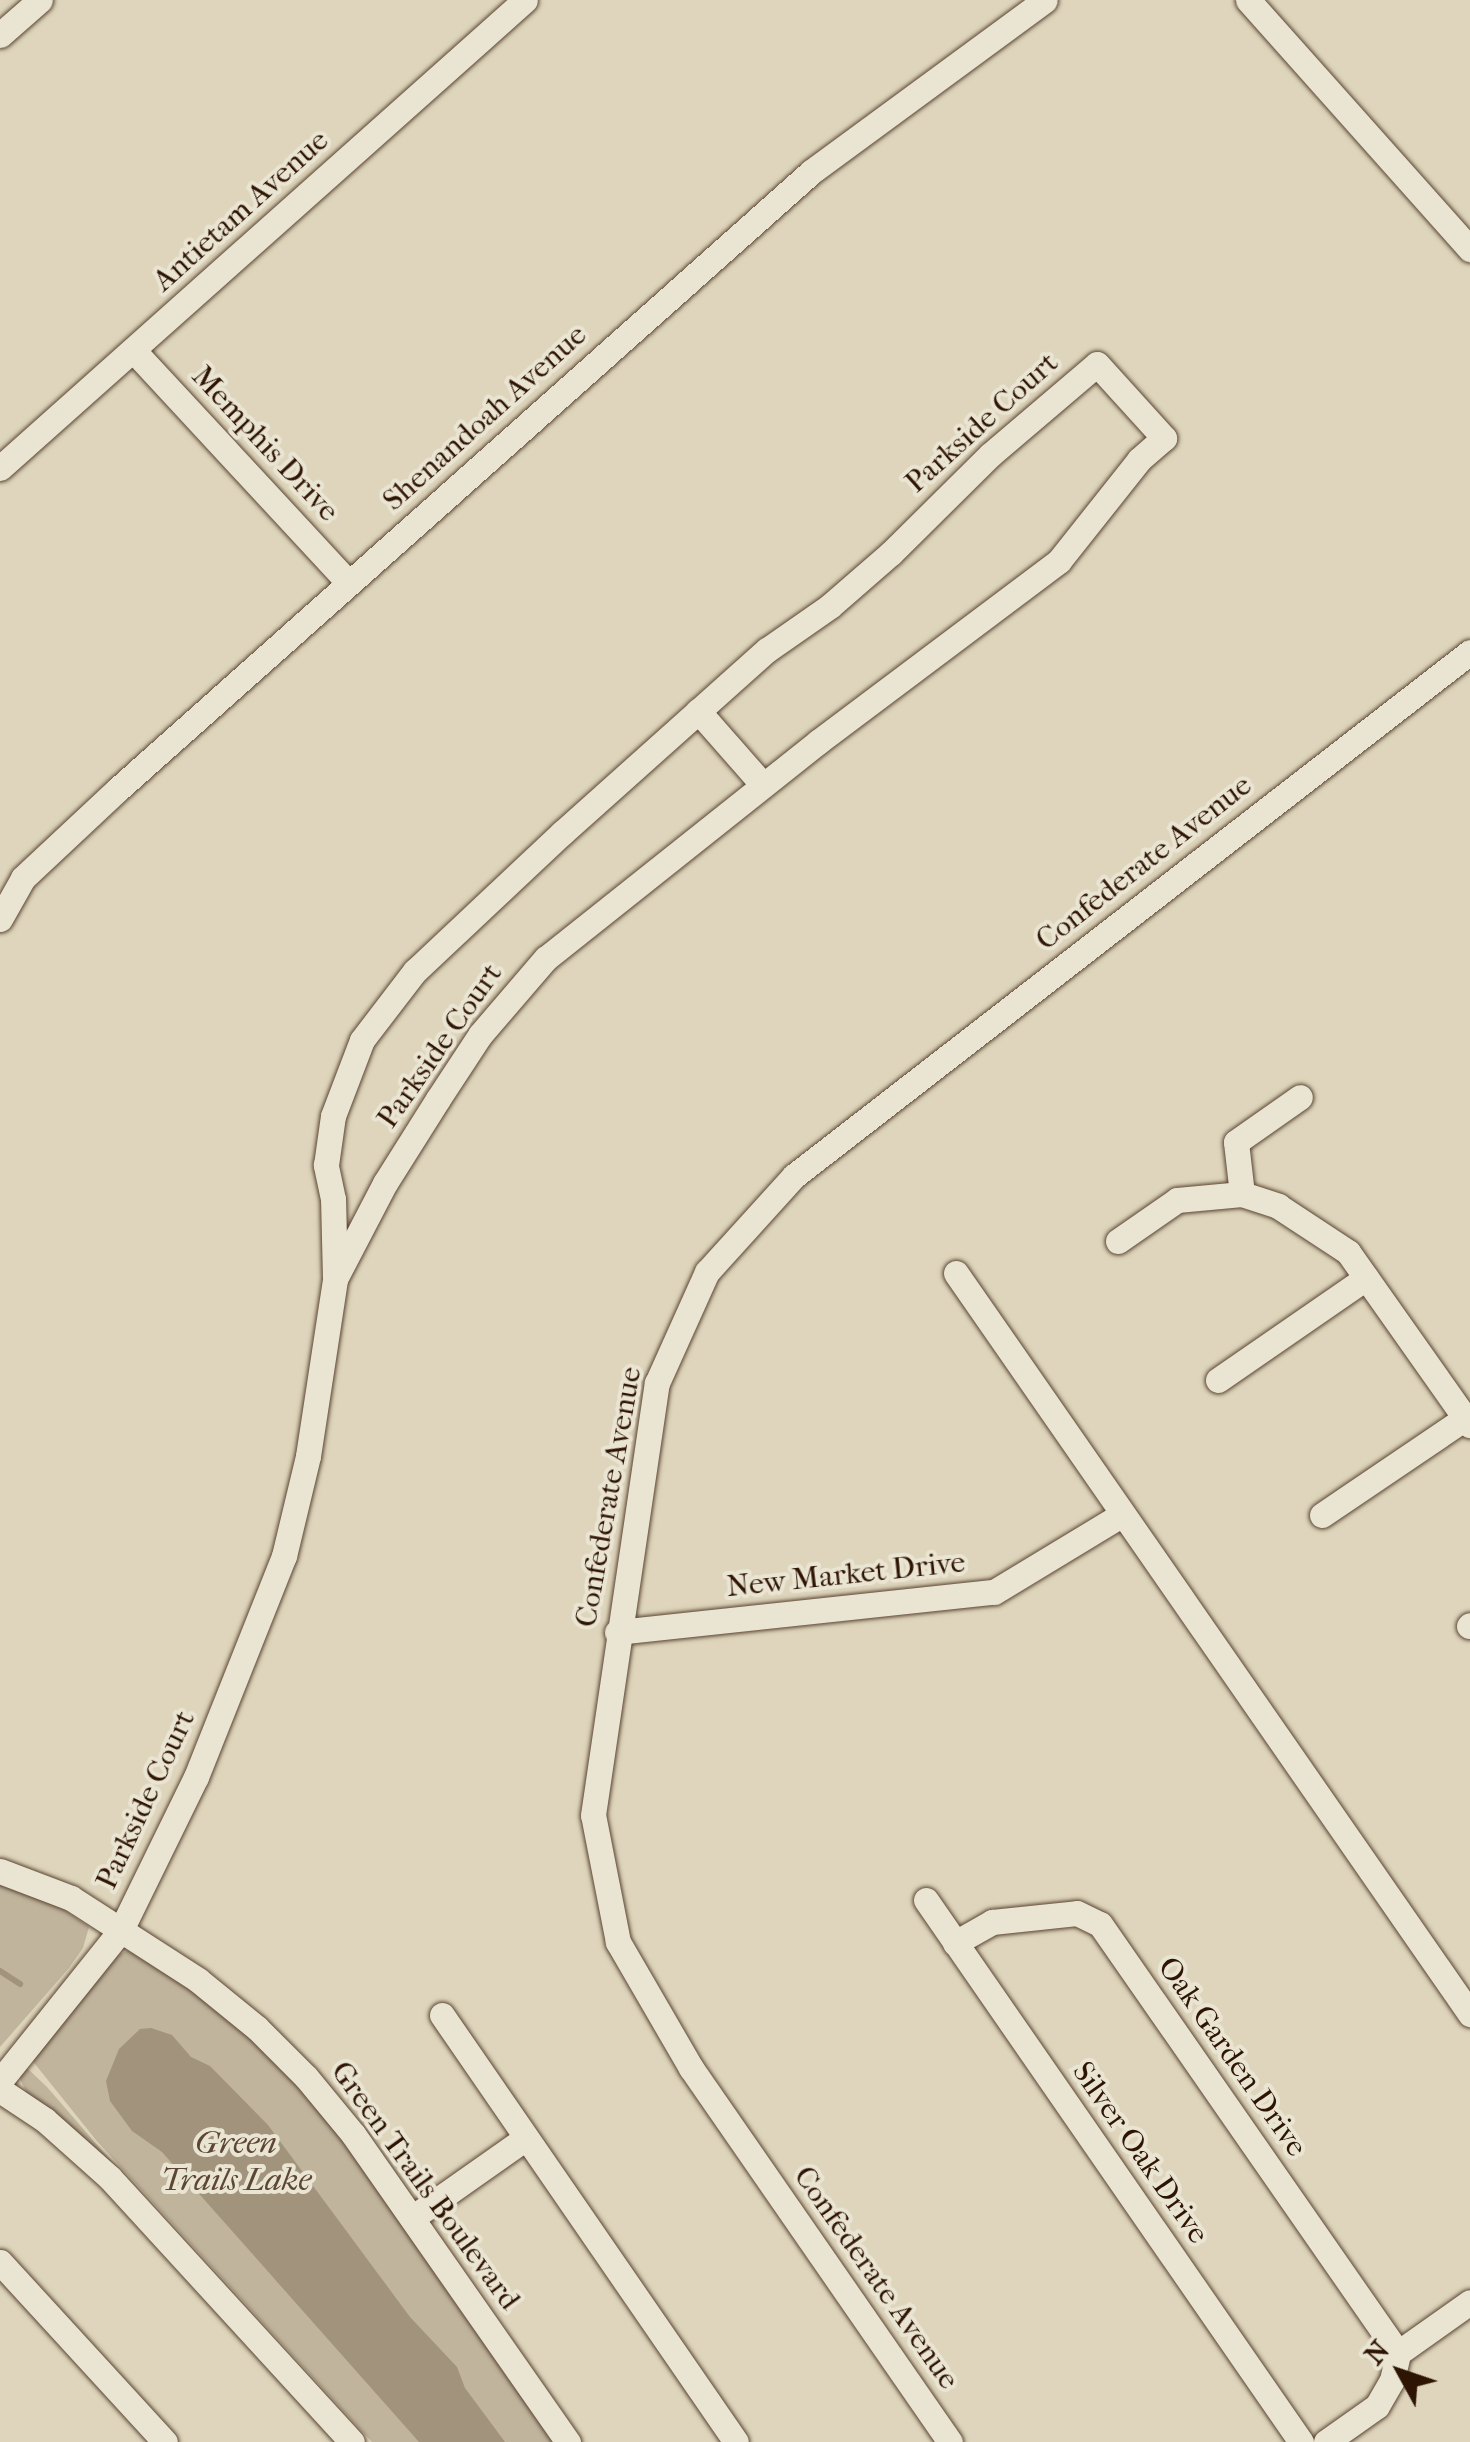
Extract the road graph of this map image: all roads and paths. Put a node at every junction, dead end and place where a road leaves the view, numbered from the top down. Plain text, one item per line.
1 (40, 0) edge
2 (525, 0) edge
3 (1045, 0) edge
4 (1248, 0) edge
5 (0, 35) edge
6 (1470, 249) edge
7 (134, 351) junction
8 (0, 468) edge
9 (348, 582) junction
10 (1470, 652) edge
11 (698, 711) junction
12 (763, 785) junction
13 (0, 919) edge
14 (1300, 1097) dead end
15 (1242, 1194) junction
16 (1118, 1241) dead end
17 (956, 1273) dead end
18 (334, 1278) junction
19 (1366, 1278) junction
20 (1218, 1380) dead end
21 (1467, 1421) edge
22 (1120, 1515) junction
23 (1322, 1515) dead end
24 (617, 1632) junction
25 (0, 1871) edge
26 (926, 1900) dead end
27 (121, 1930) junction
28 (955, 1943) junction
29 (1470, 2014) edge
30 (442, 2016) dead end
31 (0, 2081) edge
32 (0, 2090) edge
33 (526, 2138) junction
34 (412, 2218) junction
35 (0, 2262) edge
36 (1470, 2302) edge
37 (1398, 2353) junction
38 (165, 2442) edge
39 (352, 2442) edge
40 (568, 2442) edge
41 (736, 2442) edge
42 (950, 2442) edge
43 (1301, 2442) edge
44 (1326, 2442) edge

1 - 5 street
2 - 7 street, Antietam Avenue
3 - 9 street, Shenandoah Avenue
4 - 6 street
7 - 8 street, Antietam Avenue
7 - 9 street, Memphis Drive
9 - 13 street, Shenandoah Avenue
10 - 24 street, Confederate Avenue
11 - 12 street
11 - 12 street, Parkside Court
11 - 18 street, Parkside Court
12 - 18 street, Parkside Court
14 - 15 street
15 - 16 street
15 - 19 street
17 - 22 street
18 - 27 street, Parkside Court
19 - 20 street
19 - 21 street
21 - 23 street
22 - 24 street, New Market Drive
22 - 29 street
24 - 42 street, Confederate Avenue
25 - 27 street, Green Trails Boulevard
26 - 28 street, Silver Oak Drive
27 - 31 street, Parkside Court
27 - 34 street, Green Trails Boulevard
28 - 37 street, Oak Garden Drive
28 - 43 street, Silver Oak Drive
30 - 33 street
32 - 39 street
33 - 34 street
33 - 41 street
34 - 40 street, Green Trails Boulevard
35 - 38 street
36 - 37 street
37 - 44 street

